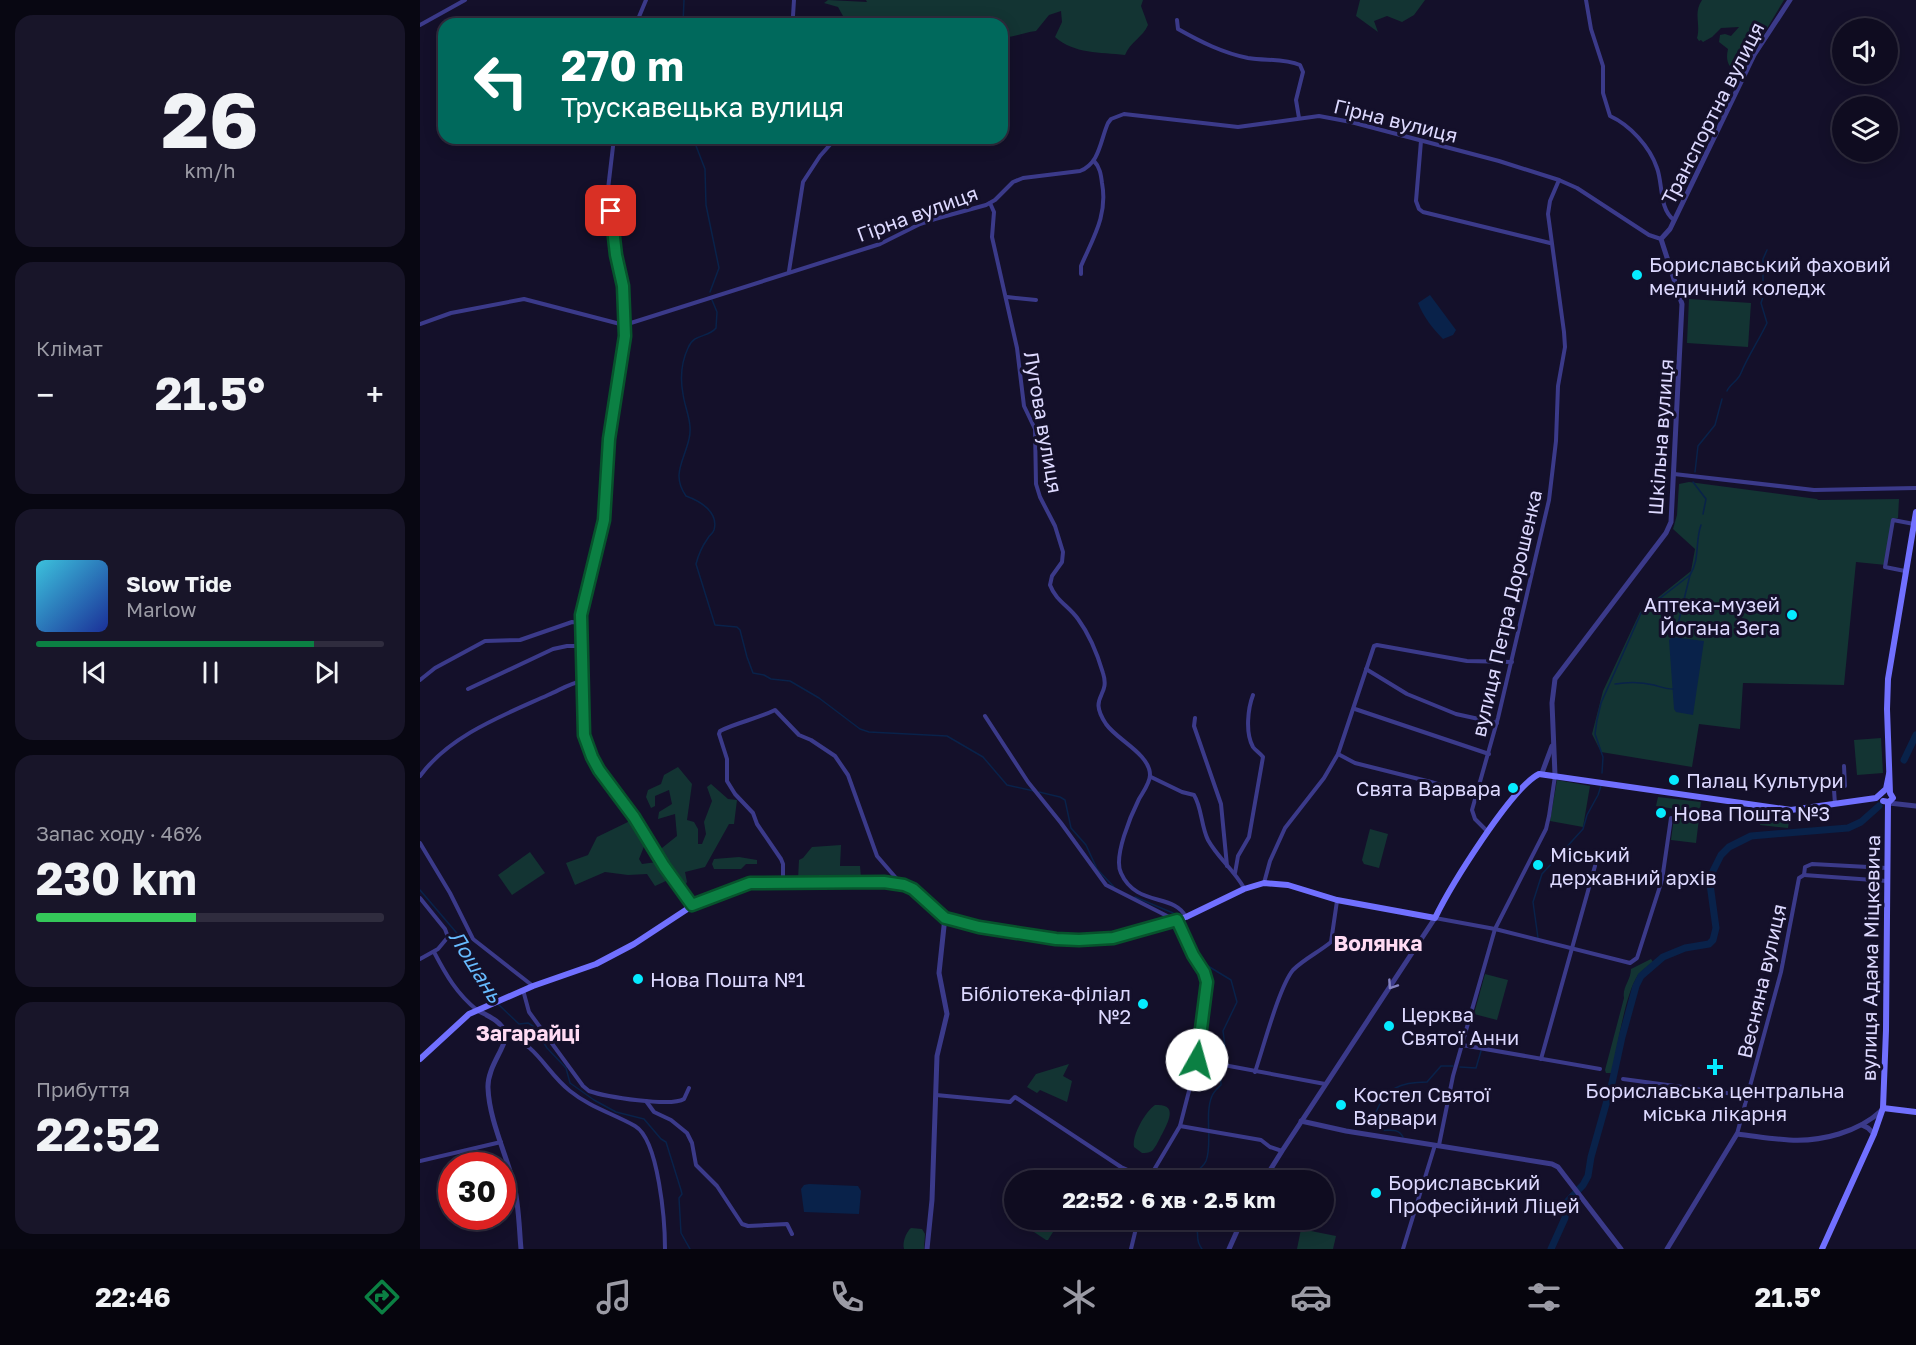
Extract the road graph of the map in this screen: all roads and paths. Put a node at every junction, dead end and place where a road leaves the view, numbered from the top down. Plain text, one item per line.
1 (465, 0) edge
2 (646, 0) edge
3 (794, 0) edge
4 (1586, 0) edge
5 (1790, 0) edge
6 (638, 18) edge
7 (794, 18) edge
8 (1177, 20) dead end
9 (420, 25) edge
10 (1299, 118) junction
11 (1421, 141) junction
12 (613, 144) edge
13 (831, 144) edge
14 (1094, 161) junction
15 (1559, 180) junction
16 (990, 203) junction
17 (1674, 220) junction
18 (1660, 239) junction
19 (1550, 243) junction
20 (789, 271) junction
21 (1082, 274) dead end
22 (1007, 297) junction
23 (1036, 300) dead end
24 (420, 324) edge
25 (624, 325) junction
26 (1674, 474) junction
27 (1916, 489) edge
28 (1916, 512) edge
29 (1914, 524) junction
30 (1905, 571) junction
31 (580, 623) junction
32 (581, 646) junction
33 (1512, 662) junction
34 (1366, 669) junction
35 (420, 680) edge
36 (583, 681) junction
37 (468, 689) dead end
38 (1253, 695) dead end
39 (1354, 709) junction
40 (985, 716) dead end
41 (1195, 718) dead end
42 (1497, 723) junction
43 (1552, 745) junction
44 (1338, 754) junction
45 (1489, 754) junction
46 (1844, 766) dead end
47 (1542, 773) junction
48 (1555, 775) junction
49 (420, 776) edge
50 (1151, 777) junction
51 (1476, 796) junction
52 (1886, 800) junction
53 (1836, 804) junction
54 (1916, 806) edge
55 (1671, 818) dead end
56 (1488, 832) junction
57 (420, 843) edge
58 (1595, 866) dead end
59 (1227, 867) junction
60 (1888, 868) junction
61 (1235, 873) junction
62 (1804, 875) junction
63 (1888, 881) junction
64 (783, 882) junction
65 (1264, 883) junction
66 (897, 884) junction
67 (1244, 889) junction
68 (420, 898) edge
69 (1337, 900) junction
70 (692, 905) junction
71 (945, 918) junction
72 (1435, 918) junction
73 (1180, 919) junction
74 (1496, 929) junction
75 (1573, 950) junction
76 (435, 952) junction
77 (420, 959) edge
78 (533, 986) junction
79 (522, 990) junction
80 (477, 1010) junction
81 (505, 1034) junction
82 (515, 1037) junction
83 (505, 1042) junction
84 (1462, 1045) junction
85 (420, 1059) edge
86 (1541, 1059) junction
87 (1197, 1060) junction
88 (1600, 1069) dead end
89 (1256, 1072) junction
90 (1623, 1078) dead end
91 (1326, 1084) junction
92 (689, 1088) dead end
93 (936, 1095) junction
94 (1749, 1096) junction
95 (645, 1101) junction
96 (1883, 1108) junction
97 (1916, 1112) edge
98 (1301, 1121) junction
99 (1862, 1125) junction
100 (1180, 1126) junction
101 (1737, 1134) junction
102 (1874, 1134) junction
103 (501, 1142) junction
104 (1437, 1145) junction
105 (1282, 1150) junction
106 (420, 1161) edge
107 (1127, 1170) edge
108 (1154, 1170) edge
109 (1270, 1170) edge
110 (1136, 1230) edge
111 (1238, 1230) edge
112 (792, 1234) dead end
113 (521, 1249) edge
114 (665, 1249) edge
115 (927, 1249) edge
116 (1131, 1249) edge
117 (1229, 1249) edge
118 (1403, 1249) edge
119 (1621, 1249) edge
120 (1667, 1249) edge
121 (1822, 1249) edge

1 - 9 street
2 - 6 street
3 - 7 street
4 - 17 street
5 - 17 street, Транспортна вулиця
8 - 10 street
10 - 11 street, Гірна вулиця
10 - 14 street, Гірна вулиця
11 - 15 street, Гірна вулиця
11 - 19 street
12 - 25 street
13 - 20 street
14 - 16 street, Гірна вулиця
14 - 21 street
15 - 18 street, Гірна вулиця
15 - 19 street, вулиця Петра Дорошенка
16 - 20 street, Гірна вулиця
16 - 22 street, Лугова вулиця
17 - 18 street, Транспортна вулиця
18 - 26 street, Шкільна вулиця
19 - 33 street, вулиця Петра Дорошенка
20 - 25 street, Гірна вулиця
22 - 23 street
22 - 50 street, Лугова вулиця
24 - 25 street
25 - 31 street
26 - 27 street
26 - 43 street, Шкільна вулиця
28 - 29 main road, вулиця Адама Міцкевича
29 - 30 main road, вулиця Адама Міцкевича
29 - 30 street
30 - 52 main road, вулиця Адама Міцкевича
31 - 32 street
31 - 35 street
32 - 36 street
32 - 37 street
33 - 34 street
33 - 42 street, вулиця Петра Дорошенка
34 - 39 street
34 - 42 street
36 - 49 street
36 - 70 street
38 - 61 street
39 - 44 street
39 - 45 street
40 - 73 street
41 - 59 street
42 - 45 street, вулиця Петра Дорошенка
43 - 47 street, Шкільна вулиця
43 - 48 street, Шкільна вулиця
44 - 51 street
44 - 65 street
45 - 51 street, вулиця Петра Дорошенка
46 - 53 street
47 - 48 main road
47 - 56 main road
48 - 53 main road
48 - 74 street
50 - 59 street
50 - 73 street
51 - 56 street, вулиця Петра Дорошенка
52 - 53 main road
52 - 54 street
52 - 60 main road, вулиця Адама Міцкевича
55 - 75 street
56 - 72 main road
57 - 78 street
58 - 75 street
59 - 61 street
60 - 62 street
60 - 63 main road, вулиця Адама Міцкевича
61 - 67 street
62 - 63 street
62 - 94 street, Весняна вулиця
63 - 96 main road, вулиця Адама Міцкевича
64 - 66 main road
64 - 66 street
64 - 70 main road
65 - 67 main road
65 - 69 main road
66 - 71 main road
67 - 73 main road
68 - 76 street
69 - 72 main road
69 - 89 street
70 - 78 main road
71 - 73 main road
71 - 93 street
72 - 74 street
72 -> 91 street
73 - 87 street
74 - 75 street
74 - 84 street
75 - 86 street
76 - 77 street
76 - 80 street
78 - 79 main road
79 - 80 main road
79 - 95 street
80 - 81 street
80 - 85 main road
81 - 82 street
81 - 83 street
82 - 83 street
82 - 114 street
83 - 103 street
84 - 86 street
84 - 104 street
86 - 88 street
87 - 89 street
87 - 100 street
89 - 91 street
90 - 94 street
91 - 98 street
92 - 95 street
93 - 107 street
93 - 115 street
94 - 101 street, Весняна вулиця
95 - 112 street
96 - 97 main road
96 - 99 street
96 - 102 main road, вулиця Адама Міцкевича
98 - 104 street
98 - 105 street
99 - 101 street
99 - 102 street
100 - 105 street
100 - 108 street
101 - 120 street
102 - 121 main road, вулиця Адама Міцкевича
103 - 106 street
103 - 113 street
104 - 118 street
104 - 119 street
105 - 109 street
110 - 116 street
111 - 117 street

